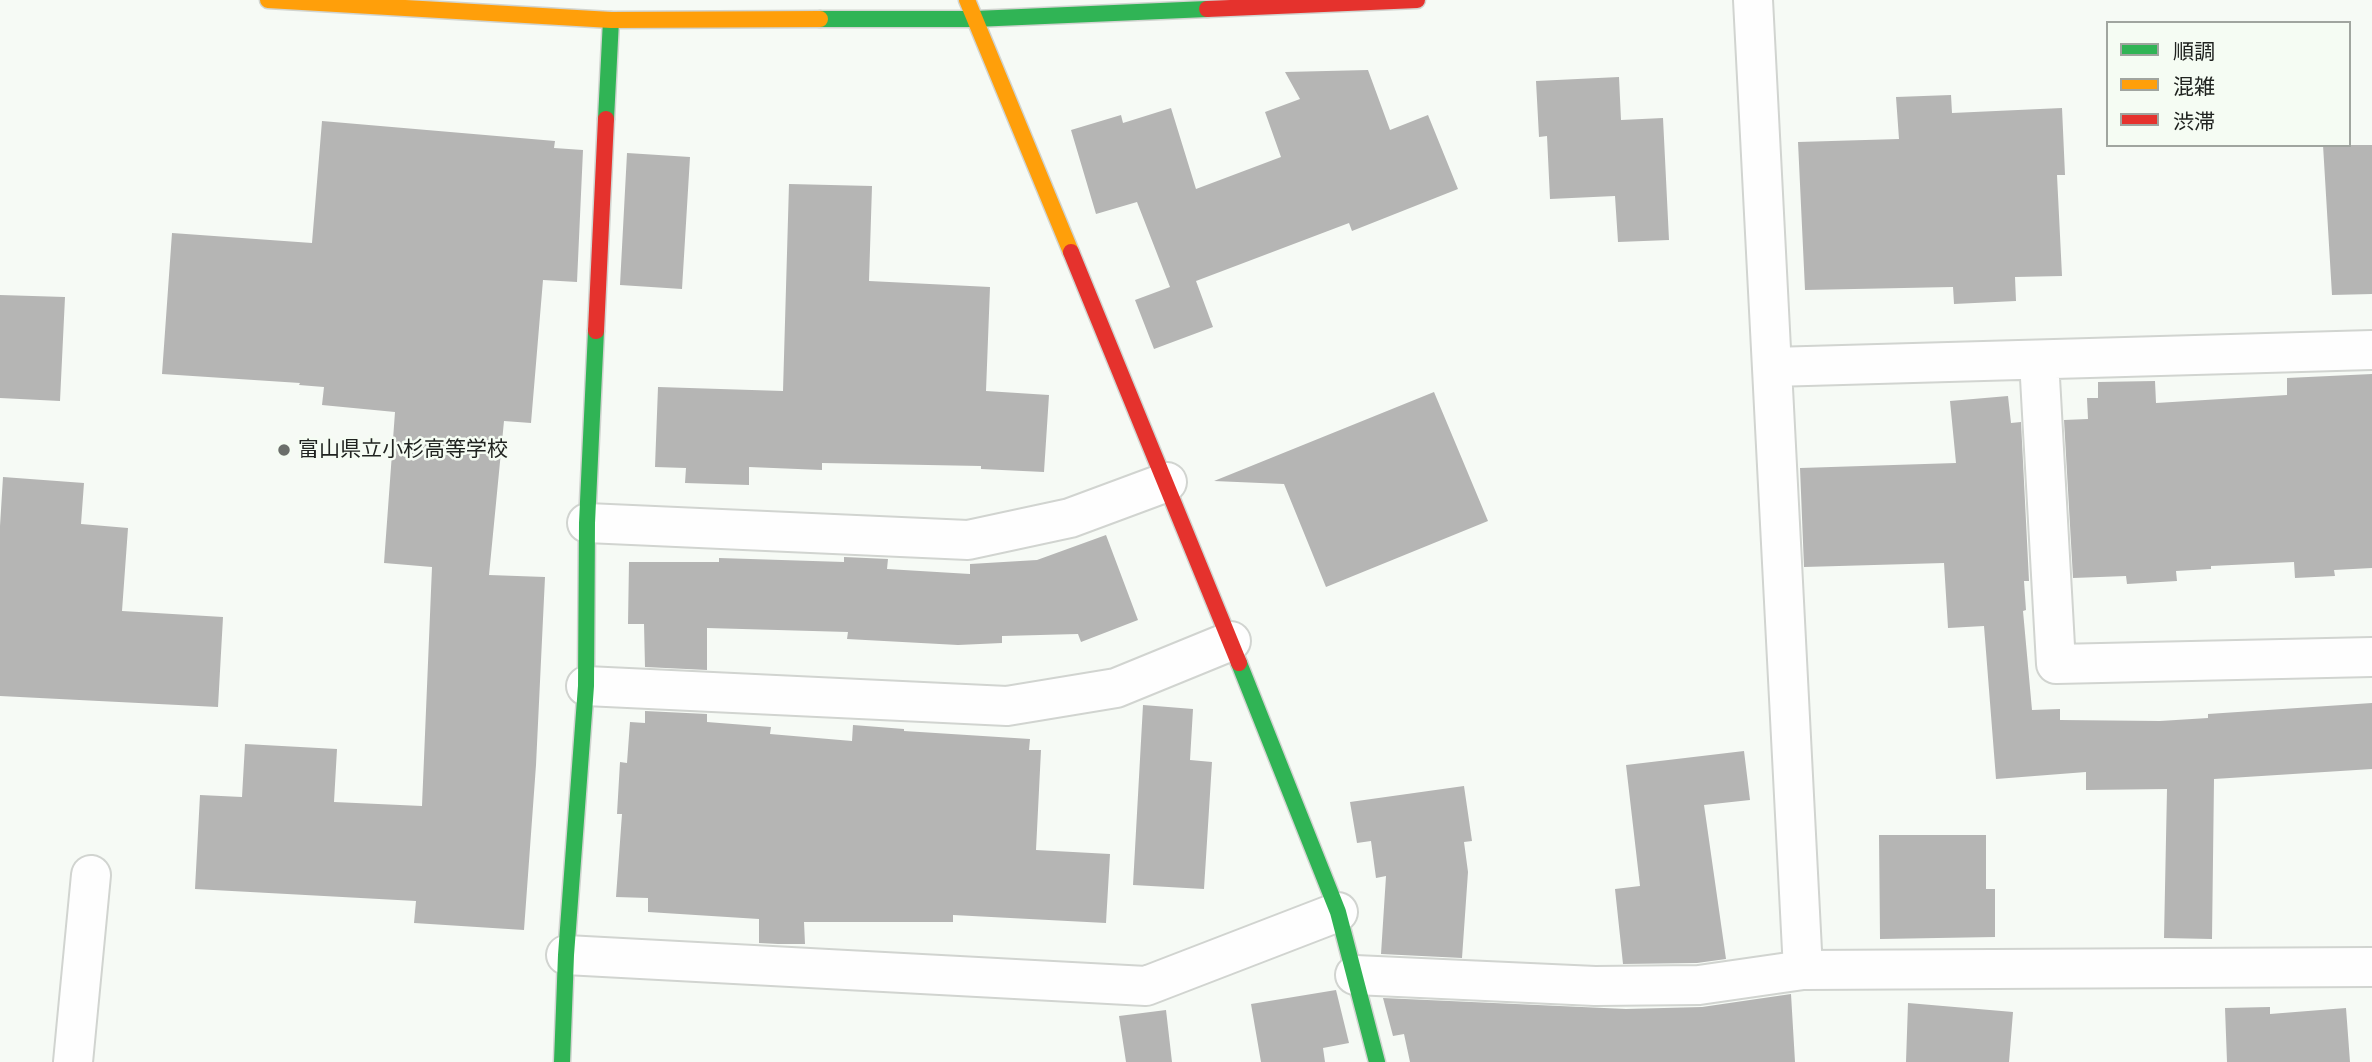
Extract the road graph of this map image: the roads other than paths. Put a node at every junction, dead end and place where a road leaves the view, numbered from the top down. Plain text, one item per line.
1 (268, 0) edge
2 (967, 0) edge
3 (1417, 0) edge
4 (1753, 0) edge
5 (975, 19) junction
6 (611, 20) junction
7 (2372, 350) edge
8 (2039, 360) junction
9 (1772, 367) junction
10 (1167, 482) junction
11 (587, 523) junction
12 (1231, 641) junction
13 (2372, 657) edge
14 (586, 686) junction
15 (91, 875) dead end
16 (1338, 912) junction
17 (566, 956) junction
18 (2372, 967) edge
19 (1803, 970) junction
20 (1355, 975) junction
21 (73, 1062) edge
22 (562, 1062) edge
23 (1377, 1062) edge

1 - 6 street
2 - 5 street
3 - 5 street
4 - 9 street
5 - 6 street
5 - 10 street
6 - 11 street
7 - 8 street
8 - 9 street
8 - 13 street
9 - 19 street
10 - 11 street
10 - 12 street
11 - 14 street
12 - 14 street
12 - 16 street
14 - 17 street
15 - 21 street
16 - 17 street
16 - 20 street
17 - 22 street
18 - 19 street
19 - 20 street
20 - 23 street

